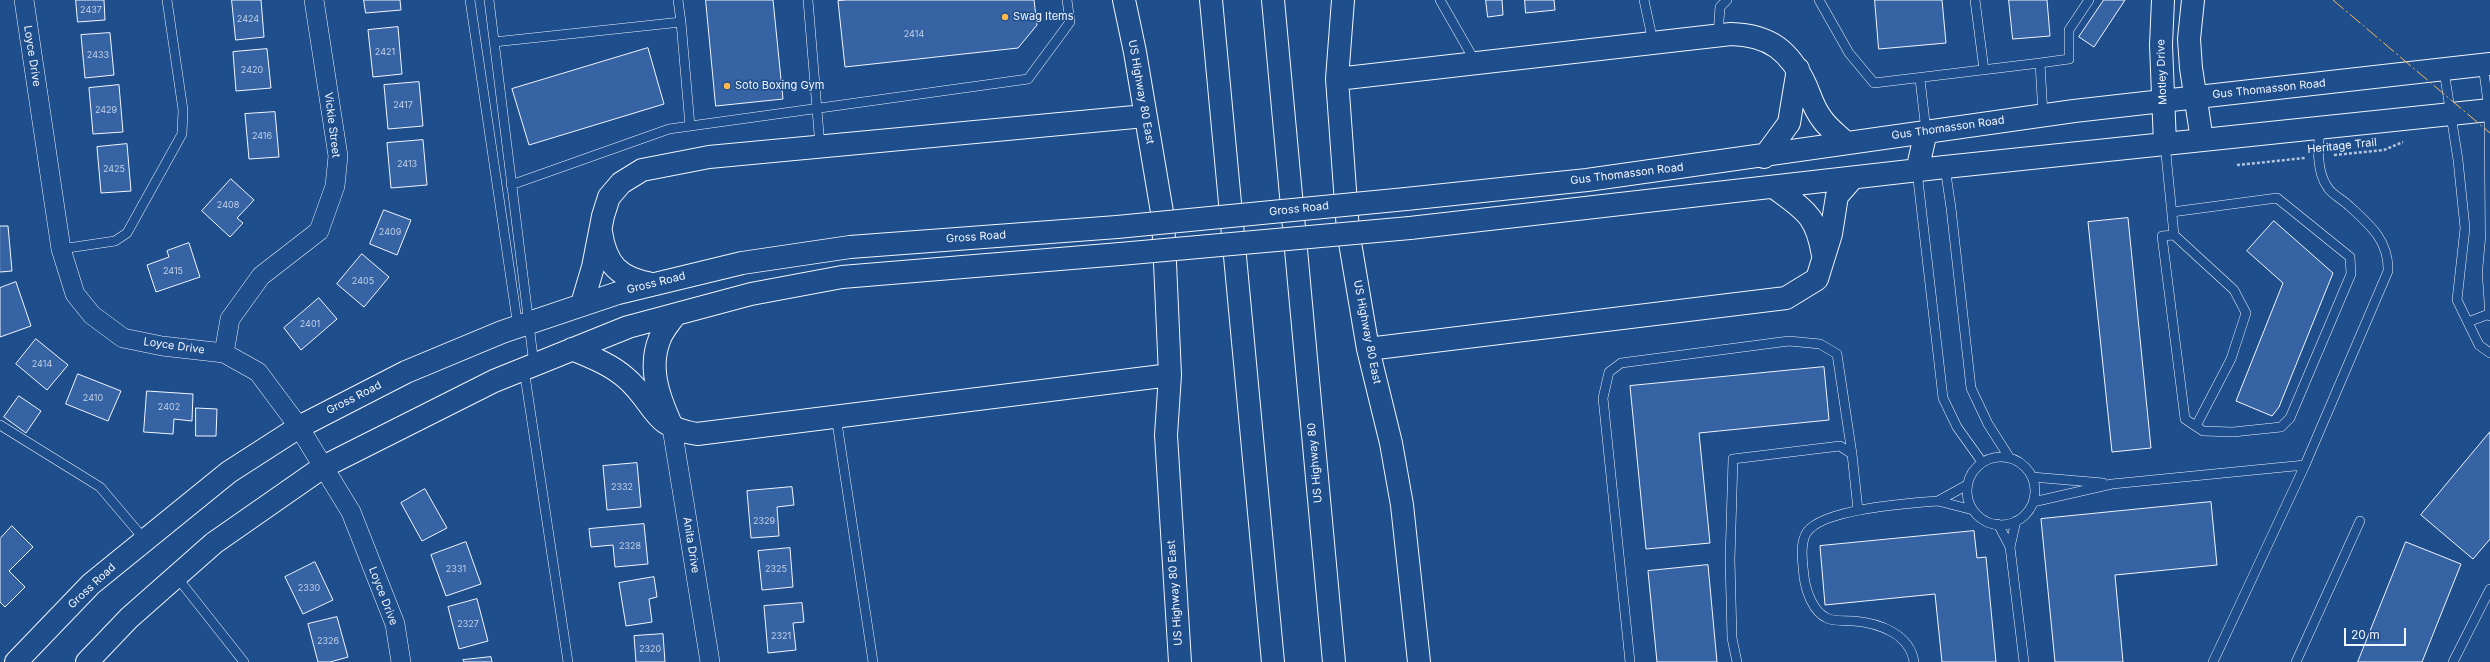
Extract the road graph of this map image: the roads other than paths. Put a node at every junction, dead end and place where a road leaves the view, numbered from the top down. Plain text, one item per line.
1 (24, 0) edge
2 (167, 0) edge
3 (314, 0) edge
4 (470, 0) edge
5 (489, 0) edge
6 (678, 0) edge
7 (808, 0) edge
8 (1067, 0) edge
9 (1124, 0) edge
10 (1211, 0) edge
11 (1273, 0) edge
12 (1343, 0) edge
13 (1440, 0) edge
14 (1644, 0) edge
15 (1727, 0) edge
16 (1819, 0) edge
17 (1975, 0) edge
18 (2089, 0) edge
19 (2163, 0) edge
20 (2193, 0) edge
21 (681, 22) junction
22 (1718, 35) junction
23 (494, 42) junction
24 (1653, 42) junction
25 (1476, 63) junction
26 (2040, 63) junction
27 (2486, 65) edge
28 (1798, 69) junction
29 (1984, 70) junction
30 (2444, 71) junction
31 (1337, 79) junction
32 (1920, 79) junction
33 (2196, 97) junction
34 (2163, 101) junction
35 (817, 108) junction
36 (2489, 110) edge
37 (2449, 113) junction
38 (2043, 115) junction
39 (1145, 116) junction
40 (690, 126) junction
41 (2320, 128) junction
42 (1926, 131) junction
43 (2202, 140) junction
44 (1846, 143) junction
45 (2165, 144) junction
46 (820, 146) junction
47 (1764, 156) junction
48 (1945, 167) junction
49 (1917, 171) junction
50 (1851, 180) junction
51 (511, 185) junction
52 (1775, 188) junction
53 (1406, 199) joint
54 (2172, 212) junction
55 (601, 231) junction
56 (2174, 235) junction
57 (2490, 238) edge
58 (61, 249) junction
59 (1824, 260) junction
60 (653, 284) junction
61 (582, 304) junction
62 (675, 315) junction
63 (2489, 315) edge
64 (2468, 322) junction
65 (523, 325) junction
66 (572, 349) junction
67 (1368, 349) junction
68 (2490, 352) edge
69 (224, 353) junction
70 (529, 367) junction
71 (1170, 375) junction
72 (836, 416) junction
73 (0, 425) edge
74 (2196, 426) junction
75 (298, 427) junction
76 (672, 428) junction
77 (1852, 454) junction
78 (2009, 457) junction
79 (1982, 462) junction
80 (2305, 465) junction
81 (323, 467) junction
82 (2032, 477) junction
83 (2112, 484) junction
84 (1968, 485) junction
85 (1938, 501) junction
86 (2033, 502) junction
87 (1858, 510) junction
88 (1973, 510) junction
89 (2016, 521) junction
90 (2360, 521) dead end
91 (1998, 524) junction
92 (145, 540) junction
93 (2010, 547) junction
94 (176, 576) junction
95 (2490, 588) edge
96 (16, 662) edge
97 (87, 662) edge
98 (244, 662) edge
99 (401, 662) edge
100 (568, 662) edge
101 (710, 662) edge
102 (873, 662) edge
103 (1180, 662) edge
104 (1273, 662) edge
105 (1334, 662) edge
106 (1419, 662) edge
107 (1630, 662) edge
108 (1737, 662) edge
109 (1914, 662) edge
110 (2024, 662) edge
111 (2213, 662) edge
112 (2296, 662) edge
113 (2453, 662) edge

1 - 58 street, Loyce Drive
2 - 58 lane
3 - 69 street, Vickie Street
4 - 65 lane
5 - 23 lane
6 - 21 lane
7 - 35 lane
8 - 35 lane
9 - 39 main road, US Highway 80 East
10 - 104 main road
11 - 105 main road, US Highway 80
12 - 31 main road, US Highway 80 East
13 - 25 lane
14 - 24 lane
15 - 22 lane
16 - 32 lane
17 - 29 lane
18 - 26 lane
19 - 34 main road, Motley Drive
20 - 33 main road
21 - 23 lane
21 - 40 lane
22 - 24 main road
22 - 28 main road
23 - 51 lane
24 - 25 main road
25 - 31 main road
26 - 29 lane
26 - 38 lane
27 - 30 main road, Gus Thomasson Road
27 - 36 lane
28 - 44 main road
28 - 47 main road
29 - 32 lane
30 - 33 main road, Gus Thomasson Road
30 - 37 lane
31 - 67 main road, US Highway 80 East
32 - 42 lane
33 - 34 main road, Gus Thomasson Road
33 - 43 main road
34 - 38 main road, Gus Thomasson Road
34 - 45 main road, Motley Drive
35 - 40 lane
35 - 46 lane
36 - 37 main road
36 - 57 lane
37 - 41 main road
37 - 64 lane
38 - 42 main road, Gus Thomasson Road
39 - 46 main road
39 - 71 main road, US Highway 80 East
40 - 51 lane
41 - 43 main road
41 - 80 lane
42 - 44 main road, Gus Thomasson Road
42 - 48 main road
42 - 49 main road
43 - 45 main road
44 - 47 main road, Gus Thomasson Road
45 - 48 main road
45 - 54 lane
46 - 55 main road
47 - 53 main road, Gus Thomasson Road
48 - 49 main road
48 - 78 lane
49 - 50 main road
49 - 79 lane
50 - 52 main road
50 - 59 main road
51 - 65 lane
52 - 59 main road
52 - 62 main road, bridge
53 - 60 main road, Gross Road, bridge
54 - 56 lane
54 - 74 lane
55 - 60 main road
55 - 61 main road
56 - 74 lane
56 - 74 lane
57 - 63 lane
58 - 69 street, Loyce Drive
59 - 67 main road
60 - 61 main road, Gross Road
61 - 65 main road, Gross Road
62 - 66 main road
62 - 76 main road
63 - 64 lane
64 - 68 lane
65 - 70 lane
65 - 75 main road, Gross Road
66 - 70 main road
66 - 76 main road
67 - 106 main road, US Highway 80 East
69 - 75 street, Loyce Drive
70 - 81 main road
70 - 100 lane
71 - 72 main road
71 - 103 main road, US Highway 80 East
72 - 76 main road
72 - 102 lane
73 - 92 lane
75 - 81 street, Loyce Drive
75 - 92 main road, Gross Road
76 - 101 street, Anita Drive
77 - 87 lane
77 - 107 lane
77 - 108 lane
78 - 79 lane
78 - 82 lane
79 - 84 lane
80 - 83 lane
80 - 111 lane
81 - 94 main road
81 - 99 street, Loyce Drive
82 - 83 lane
82 - 86 lane
83 - 86 lane
84 - 85 lane
84 - 88 lane
85 - 87 lane
85 - 88 lane
86 - 89 lane
87 - 109 lane
88 - 91 lane
89 - 91 lane
89 - 93 lane
90 - 112 lane
91 - 93 lane
92 - 96 main road, Gross Road
93 - 110 lane
94 - 97 main road
94 - 98 lane
95 - 113 lane

